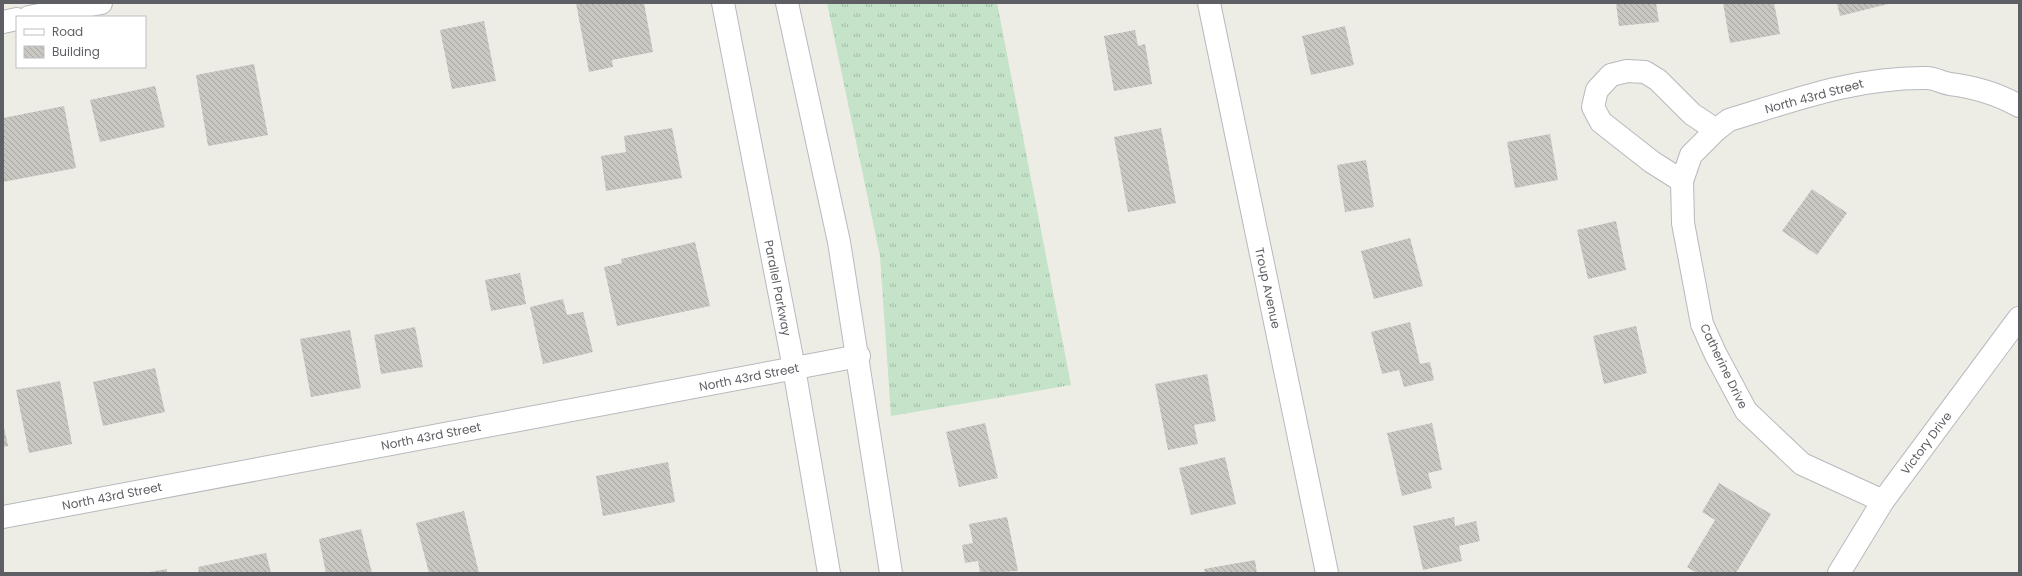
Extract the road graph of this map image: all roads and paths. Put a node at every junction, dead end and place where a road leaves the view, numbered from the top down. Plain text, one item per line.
1 (101, 3) edge
2 (723, 3) edge
3 (787, 3) edge
4 (1209, 3) edge
5 (34, 16) edge
6 (16, 19) edge
7 (3, 22) edge
8 (2019, 106) edge
9 (1716, 130) junction
10 (1691, 155) joint
11 (1682, 181) junction
12 (2019, 318) edge
13 (859, 356) junction
14 (794, 368) junction
15 (1883, 501) junction
16 (3, 517) edge
17 (829, 573) edge
18 (892, 573) edge
19 (1327, 573) edge
20 (1839, 573) edge

1 - 5 street
2 - 14 street, Parallel Parkway
3 - 13 street
4 - 19 street, Troup Avenue
6 - 7 street
8 - 9 street, North 43rd Street
9 - 10 street, North 43rd Street
9 - 11 street
10 - 11 street, Catherine Drive
11 - 15 street, Catherine Drive
12 - 15 street, Victory Drive
13 - 14 street, North 43rd Street
13 - 18 street
14 - 16 street, North 43rd Street
14 - 17 street, Parallel Parkway
15 - 20 street, Victory Drive

